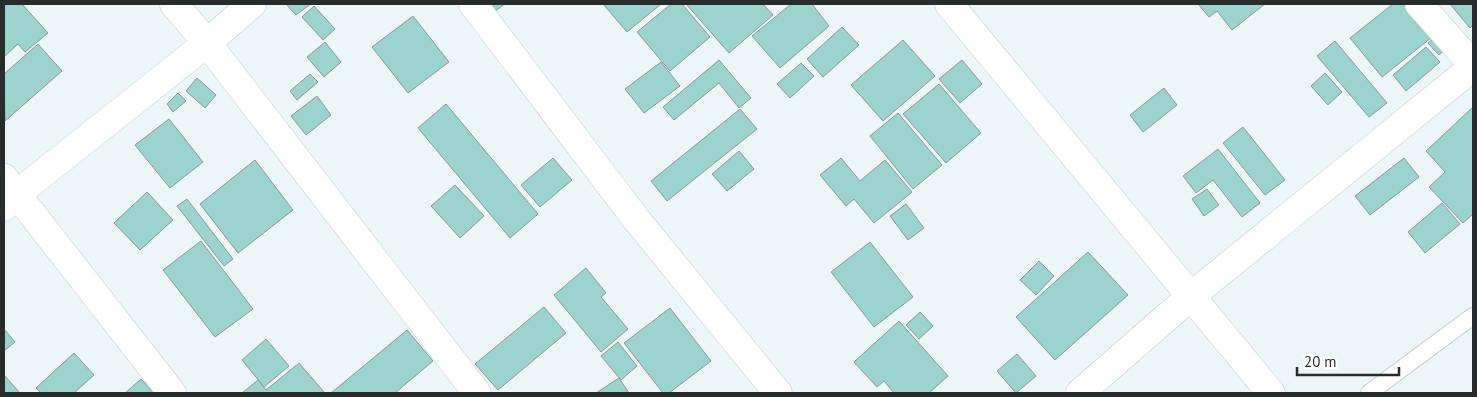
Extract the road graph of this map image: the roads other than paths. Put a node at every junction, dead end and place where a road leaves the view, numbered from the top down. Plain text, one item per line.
1 (174, 4) edge
2 (252, 4) edge
3 (473, 4) edge
4 (949, 4) edge
5 (1419, 4) edge
6 (207, 43) junction
7 (1473, 66) edge
8 (8, 193) edge
9 (1191, 296) junction
10 (1473, 316) edge
11 (172, 393) edge
12 (477, 393) edge
13 (778, 393) edge
14 (1080, 393) edge
15 (1271, 393) edge
16 (1369, 393) edge

1 - 6 street
2 - 6 street
3 - 13 street
4 - 9 street
5 - 7 street
6 - 8 street
6 - 12 street
7 - 9 street
8 - 11 street
9 - 14 street
9 - 15 street
10 - 16 lane

